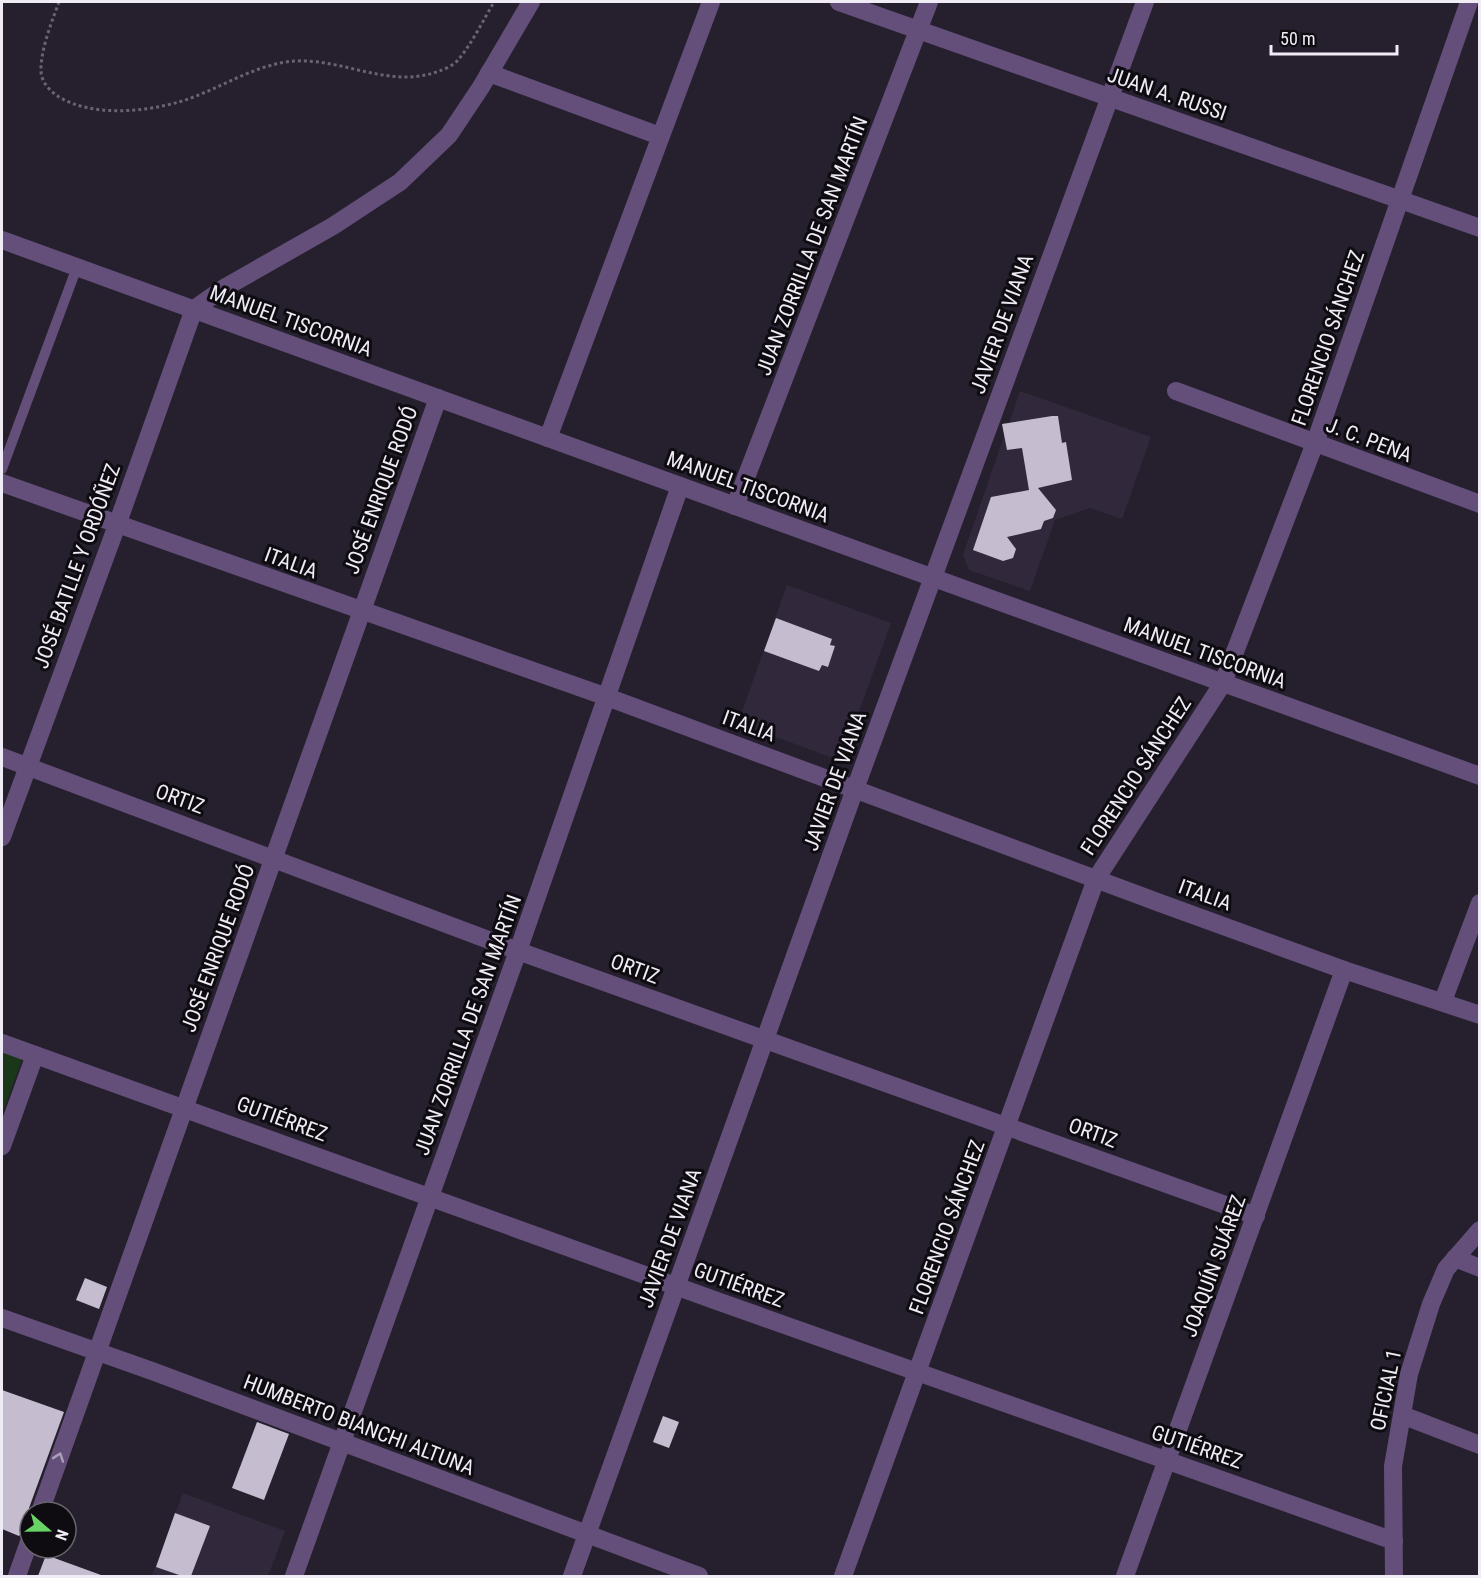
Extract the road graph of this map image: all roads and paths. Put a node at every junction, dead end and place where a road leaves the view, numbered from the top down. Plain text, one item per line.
1 (59, 2) edge
2 (494, 2) edge
3 (531, 2) edge
4 (711, 2) edge
5 (839, 2) edge
6 (929, 2) edge
7 (1145, 2) edge
8 (1469, 2) edge
9 (919, 30) junction
10 (489, 73) junction
11 (1110, 98) junction
12 (660, 136) junction
13 (1400, 199) junction
14 (1479, 228) edge
15 (2, 240) edge
16 (77, 267) junction
17 (194, 309) junction
18 (1176, 391) dead end
19 (438, 398) junction
20 (548, 438) junction
21 (1315, 443) junction
22 (2, 469) edge
23 (2, 483) edge
24 (680, 486) junction
25 (1479, 504) edge
26 (735, 506) junction
27 (117, 525) junction
28 (933, 578) junction
29 (361, 612) junction
30 (1223, 683) junction
31 (607, 697) junction
32 (2, 757) edge
33 (27, 766) junction
34 (1479, 776) edge
35 (855, 789) junction
36 (2, 837) edge
37 (274, 858) junction
38 (1096, 879) junction
39 (1479, 903) edge
40 (518, 951) junction
41 (1344, 970) junction
42 (1443, 1001) junction
43 (1479, 1015) edge
44 (766, 1040) junction
45 (2, 1043) edge
46 (35, 1055) junction
47 (184, 1108) junction
48 (1007, 1126) junction
49 (2, 1146) edge
50 (431, 1197) junction
51 (1257, 1216) junction
52 (1479, 1230) edge
53 (1455, 1258) junction
54 (1479, 1268) edge
55 (677, 1286) junction
56 (2, 1318) edge
57 (96, 1351) junction
58 (918, 1372) junction
59 (1402, 1415) junction
60 (342, 1443) junction
61 (1479, 1445) edge
62 (1167, 1460) junction
63 (43, 1500) edge
64 (586, 1535) junction
65 (1394, 1541) junction
66 (23, 1560) edge
67 (17, 1576) edge
68 (294, 1576) edge
69 (572, 1576) edge
70 (699, 1576) edge
71 (843, 1576) edge
72 (1125, 1576) edge
73 (1394, 1576) edge

1 - 2 path
3 - 10 street
4 - 12 street
5 - 9 street, JUAN A. RUSSI
6 - 9 street, JUAN ZORRILLA DE SAN MARTÍN
7 - 11 street, JAVIER DE VIANA
8 - 13 street, FLORENCIO SÁNCHEZ
9 - 11 street, JUAN A. RUSSI
9 - 26 street, JUAN ZORRILLA DE SAN MARTÍN
10 - 12 street
10 - 17 street
11 - 13 street, JUAN A. RUSSI
11 - 28 street, JAVIER DE VIANA
12 - 20 street
13 - 14 street, JUAN A. RUSSI
13 - 21 street, FLORENCIO SÁNCHEZ
15 - 16 street, MANUEL TISCORNIA
16 - 17 street, MANUEL TISCORNIA
16 - 22 lane
17 - 19 street, MANUEL TISCORNIA
17 - 27 street, JOSÉ BATLLE Y ORDÓÑEZ
18 - 21 street, J. C. PENA
19 - 20 street, MANUEL TISCORNIA
19 - 29 street, JOSÉ ENRIQUE RODÓ
20 - 24 street, MANUEL TISCORNIA
21 - 25 street, J. C. PENA
21 - 30 street, FLORENCIO SÁNCHEZ
23 - 27 street, ITALIA
24 - 26 street, MANUEL TISCORNIA
24 - 31 street, JUAN ZORRILLA DE SAN MARTÍN
26 - 28 street, MANUEL TISCORNIA
27 - 29 street, ITALIA
27 - 33 street, JOSÉ BATLLE Y ORDÓÑEZ
28 - 30 street, MANUEL TISCORNIA
28 - 35 street, JAVIER DE VIANA
29 - 31 street, ITALIA
29 - 37 street, JOSÉ ENRIQUE RODÓ
30 - 34 street, MANUEL TISCORNIA
30 - 38 street, FLORENCIO SÁNCHEZ
31 - 35 street, ITALIA
31 - 40 street, JUAN ZORRILLA DE SAN MARTÍN
32 - 33 street, ORTIZ
33 - 36 street, JOSÉ BATLLE Y ORDÓÑEZ
33 - 37 street, ORTIZ
35 - 38 street, ITALIA
35 - 44 street, JAVIER DE VIANA
37 - 40 street, ORTIZ
37 - 47 street, JOSÉ ENRIQUE RODÓ
38 - 41 street, ITALIA
38 - 48 street, FLORENCIO SÁNCHEZ
39 - 42 street
40 - 44 street, ORTIZ
40 - 50 street, JUAN ZORRILLA DE SAN MARTÍN
41 - 42 street, ITALIA
41 - 51 street, JOAQUÍN SUÁREZ
42 - 43 street, ITALIA
44 - 48 street, ORTIZ
44 - 55 street, JAVIER DE VIANA
45 - 46 street, GUTIÉRREZ
46 - 47 street, GUTIÉRREZ
46 - 49 street
47 - 50 street, GUTIÉRREZ
47 - 57 street, JOSÉ ENRIQUE RODÓ
48 - 51 street, ORTIZ
48 - 58 street, FLORENCIO SÁNCHEZ
50 - 55 street, GUTIÉRREZ
50 - 60 street, JUAN ZORRILLA DE SAN MARTÍN
51 - 62 street, JOAQUÍN SUÁREZ
52 - 53 street, OFICIAL 1
53 - 54 street
53 - 59 street, OFICIAL 1
55 - 58 street, GUTIÉRREZ
55 - 64 street, JAVIER DE VIANA
56 - 57 street, HUMBERTO BIANCHI ALTUNA
57 - 60 street, HUMBERTO BIANCHI ALTUNA
63 -> 57 street, JOSÉ ENRIQUE RODÓ
58 - 62 street, GUTIÉRREZ
58 - 71 street, FLORENCIO SÁNCHEZ
59 - 61 street
59 - 65 street, OFICIAL 1
60 - 64 street, HUMBERTO BIANCHI ALTUNA
60 - 68 street, JUAN ZORRILLA DE SAN MARTÍN
62 - 65 street, GUTIÉRREZ
62 - 72 street, JOAQUÍN SUÁREZ
64 - 69 street, JAVIER DE VIANA
64 - 70 street, HUMBERTO BIANCHI ALTUNA
65 - 73 street, OFICIAL 1
66 - 67 street

